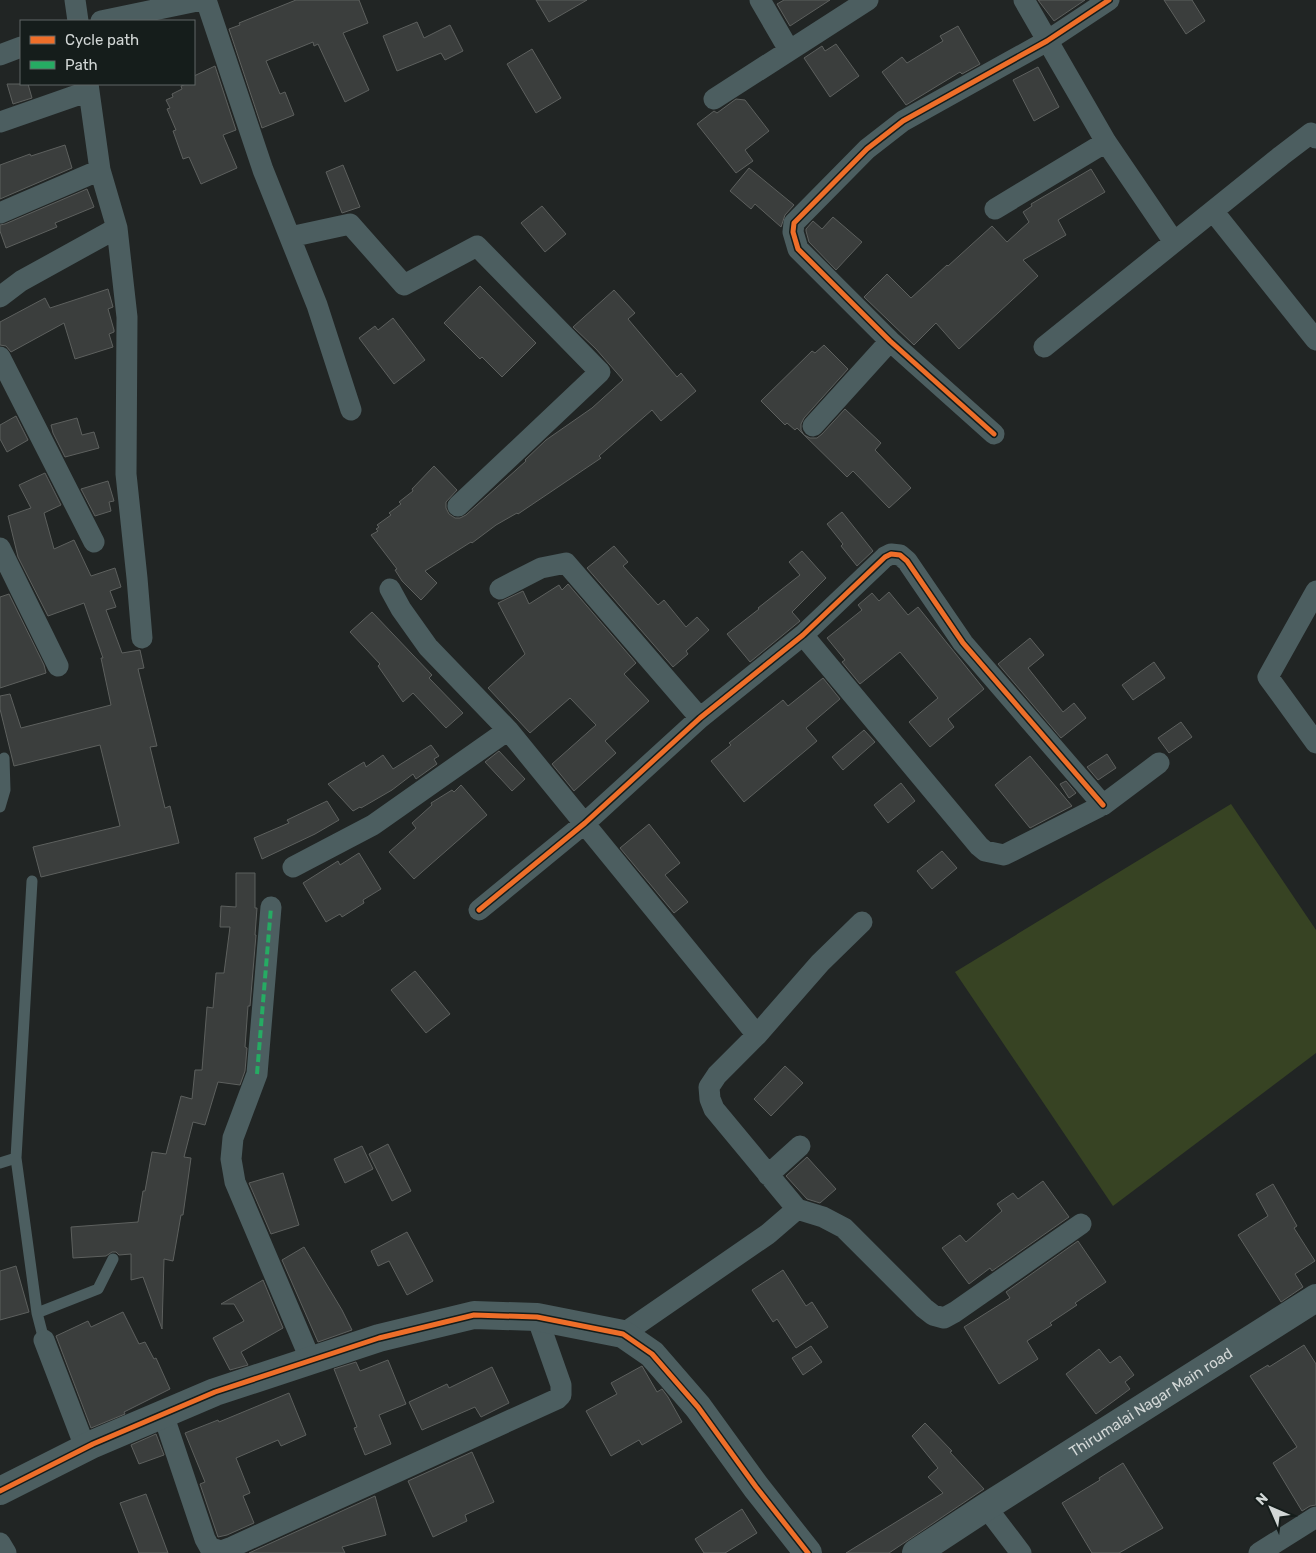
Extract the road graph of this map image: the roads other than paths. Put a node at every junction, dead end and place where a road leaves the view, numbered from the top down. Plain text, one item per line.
1 (75, 0) edge
2 (202, 0) edge
3 (206, 0) edge
4 (760, 0) edge
5 (868, 0) edge
6 (1024, 0) edge
7 (1109, 0) edge
8 (78, 20) edge
9 (106, 20) edge
10 (1047, 41) junction
11 (20, 47) edge
12 (789, 50) junction
13 (0, 55) edge
14 (88, 88) edge
15 (714, 99) dead end
16 (0, 122) edge
17 (1316, 138) edge
18 (1106, 142) junction
19 (100, 170) junction
20 (995, 208) dead end
21 (1213, 211) junction
22 (0, 213) edge
23 (117, 228) junction
24 (290, 237) junction
25 (1174, 242) junction
26 (0, 297) edge
27 (1316, 340) edge
28 (890, 341) junction
29 (1044, 347) dead end
30 (0, 357) edge
31 (351, 410) dead end
32 (813, 426) dead end
33 (994, 434) dead end
34 (458, 506) dead end
35 (94, 542) dead end
36 (0, 548) edge
37 (390, 589) dead end
38 (500, 589) dead end
39 (1316, 591) edge
40 (803, 635) junction
41 (142, 638) dead end
42 (58, 666) dead end
43 (700, 718) junction
44 (508, 730) junction
45 (1316, 743) edge
46 (4, 758) dead end
47 (1159, 763) dead end
48 (1103, 805) junction
49 (0, 807) edge
50 (585, 824) junction
51 (293, 866) dead end
52 (32, 881) dead end
53 (271, 907) dead end
54 (479, 910) dead end
55 (862, 922) dead end
56 (757, 1035) junction
57 (800, 1146) dead end
58 (16, 1158) junction
59 (0, 1163) edge
60 (768, 1175) junction
61 (797, 1210) junction
62 (1081, 1224) dead end
63 (113, 1259) dead end
64 (1316, 1298) edge
65 (37, 1313) junction
66 (537, 1317) junction
67 (623, 1334) junction
68 (44, 1340) joint
69 (311, 1361) junction
70 (163, 1414) junction
71 (85, 1447) junction
72 (0, 1491) edge
73 (986, 1507) junction
74 (1316, 1517) edge
75 (0, 1543) edge
76 (6, 1553) edge
77 (808, 1553) edge
78 (916, 1553) edge
79 (1021, 1553) edge
80 (1259, 1553) edge

1 - 8 street
2 - 9 street
3 - 24 street
4 - 12 street
5 - 12 street
6 - 10 street
7 - 10 street
10 - 18 street
10 - 28 street
11 - 13 street
12 - 15 street
14 - 16 street
14 - 19 street
17 - 21 street
18 - 20 street
18 - 25 street
19 - 22 street
19 - 23 street
21 - 25 street
21 - 27 street
23 - 26 street
23 - 41 street
24 - 31 street
24 - 34 street
25 - 29 street
28 - 32 street
28 - 33 street
30 - 35 street
36 - 42 street
37 - 44 street
38 - 43 street
39 - 45 street
40 - 43 street
40 - 48 street
40 - 48 street
43 - 50 street
44 - 50 street
44 - 51 street
46 - 49 lane
47 - 48 street
50 - 54 street
50 - 56 street
52 - 58 lane
53 - 69 street
55 - 56 street
56 - 60 street
57 - 60 street
58 - 59 lane
58 - 65 lane
60 - 61 street
61 - 62 street
61 - 67 street
63 - 65 lane
64 - 73 street, Thirumalai Nagar Main road
65 - 68 lane
66 - 67 street
66 - 69 street
66 - 70 street
67 - 77 street
68 - 71 street
69 - 70 street
70 - 71 street
71 - 72 street
73 - 78 street, Thirumalai Nagar Main road
73 - 79 street
74 - 80 street
75 - 76 street

